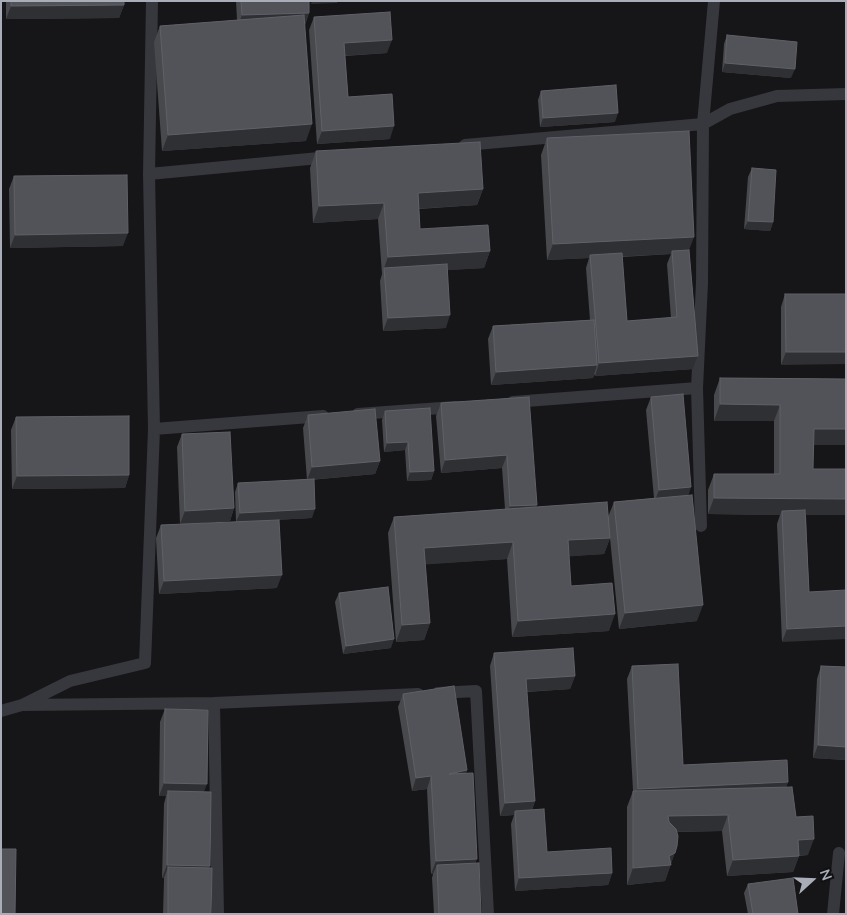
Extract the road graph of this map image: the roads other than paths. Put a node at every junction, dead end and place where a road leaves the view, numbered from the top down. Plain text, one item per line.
1 (152, 1) edge
2 (714, 1) edge
3 (846, 94) edge
4 (703, 124) junction
5 (456, 146) edge
6 (347, 156) edge
7 (149, 174) junction
8 (697, 388) junction
9 (500, 403) edge
10 (470, 405) edge
11 (154, 429) junction
12 (701, 526) dead end
13 (214, 703) junction
14 (22, 705) junction
15 (1, 711) edge
16 (839, 853) dead end
17 (218, 914) edge
18 (488, 914) edge
19 (833, 914) edge

1 - 7 lane
2 - 4 lane
3 - 4 lane
4 - 5 lane
4 - 8 lane
6 - 7 lane
7 - 11 lane
8 - 9 lane
8 - 12 lane
10 - 11 lane
11 - 14 lane
13 - 14 lane
13 - 17 lane
13 - 18 lane
14 - 15 lane
16 - 19 lane

